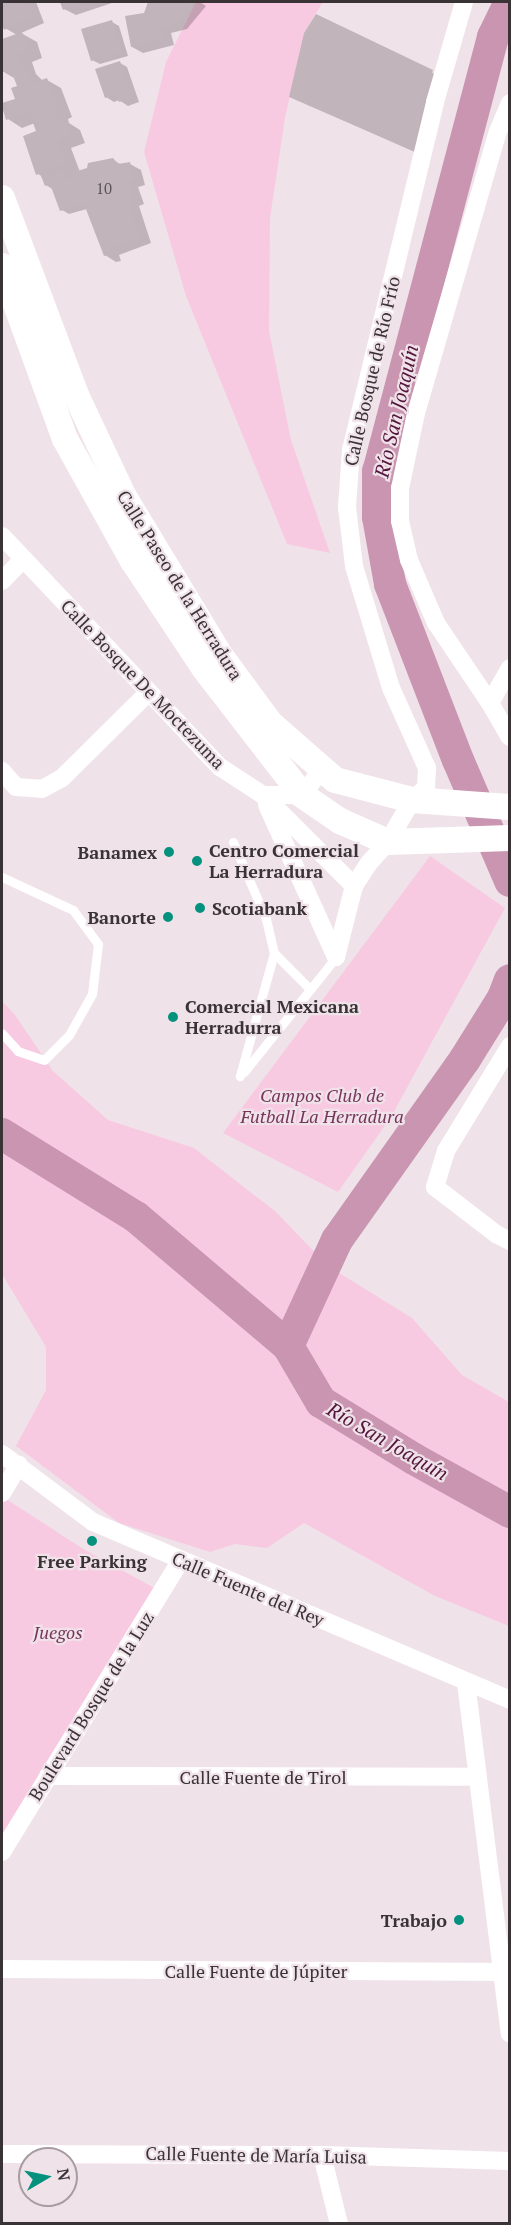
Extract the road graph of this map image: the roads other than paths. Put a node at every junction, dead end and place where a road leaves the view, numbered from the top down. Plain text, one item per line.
1 (464, 2) edge
2 (510, 103) edge
3 (2, 198) edge
4 (2, 266) edge
5 (2, 536) edge
6 (24, 560) junction
7 (2, 581) edge
8 (510, 668) edge
9 (149, 692) junction
10 (490, 703) junction
11 (509, 734) edge
12 (322, 769) junction
13 (2, 771) edge
14 (263, 795) junction
15 (302, 795) junction
16 (413, 800) junction
17 (510, 807) edge
18 (510, 838) edge
19 (233, 842) dead end
20 (388, 842) junction
21 (2, 877) edge
22 (354, 886) junction
23 (274, 953) junction
24 (336, 957) junction
25 (310, 989) junction
26 (2, 1033) edge
27 (508, 1052) edge
28 (510, 1241) edge
29 (2, 1454) edge
30 (19, 1465) junction
31 (2, 1493) edge
32 (181, 1560) junction
33 (466, 1682) junction
34 (510, 1700) edge
35 (48, 1776) junction
36 (478, 1777) junction
37 (2, 1852) edge
38 (2, 1970) edge
39 (506, 1972) edge
40 (510, 2033) edge
41 (2, 2154) edge
42 (322, 2155) junction
43 (510, 2161) edge
44 (339, 2223) edge

1 - 16 street, Calle Bosque de Río Frío
2 - 10 street
3 - 12 main road, Calle Paseo de la Herradura
4 - 15 main road, Calle Paseo de la Herradura
5 - 6 street, Calle Bosque De Moctezuma
6 - 7 street
6 - 9 street, Calle Bosque De Moctezuma
8 - 10 street
9 - 13 street
9 - 14 street, Calle Bosque De Moctezuma
10 - 11 street
12 - 15 street
12 - 16 main road, Calle Paseo de la Herradura
14 - 15 street
14 - 22 street, Calle Bosque De Moctezuma
14 - 24 street
15 - 20 main road, Calle Paseo de la Herradura
16 - 17 main road, Calle Paseo de la Herradura
16 - 20 street, Calle Bosque de Río Frío
18 - 20 main road, Calle Paseo de la Herradura
19 - 23 lane
20 - 22 street
21 - 26 lane
22 - 24 street
23 - 25 lane
23 - 25 lane
24 - 25 lane
27 - 28 street
29 - 30 street, Calle Fuente del Rey
30 - 31 street
30 - 32 street, Calle Fuente del Rey
32 - 33 street, Calle Fuente del Rey
32 - 35 street, Boulevard Bosque de la Luz
33 - 34 street, Calle Fuente del Rey
33 - 36 street
35 - 36 street, Calle Fuente de Tirol
35 - 37 street, Boulevard Bosque de la Luz
36 - 39 street
38 - 39 street, Calle Fuente de Júpiter
39 - 40 street
41 - 42 street, Calle Fuente de María Luisa
42 - 43 street, Calle Fuente de María Luisa
42 - 44 street

